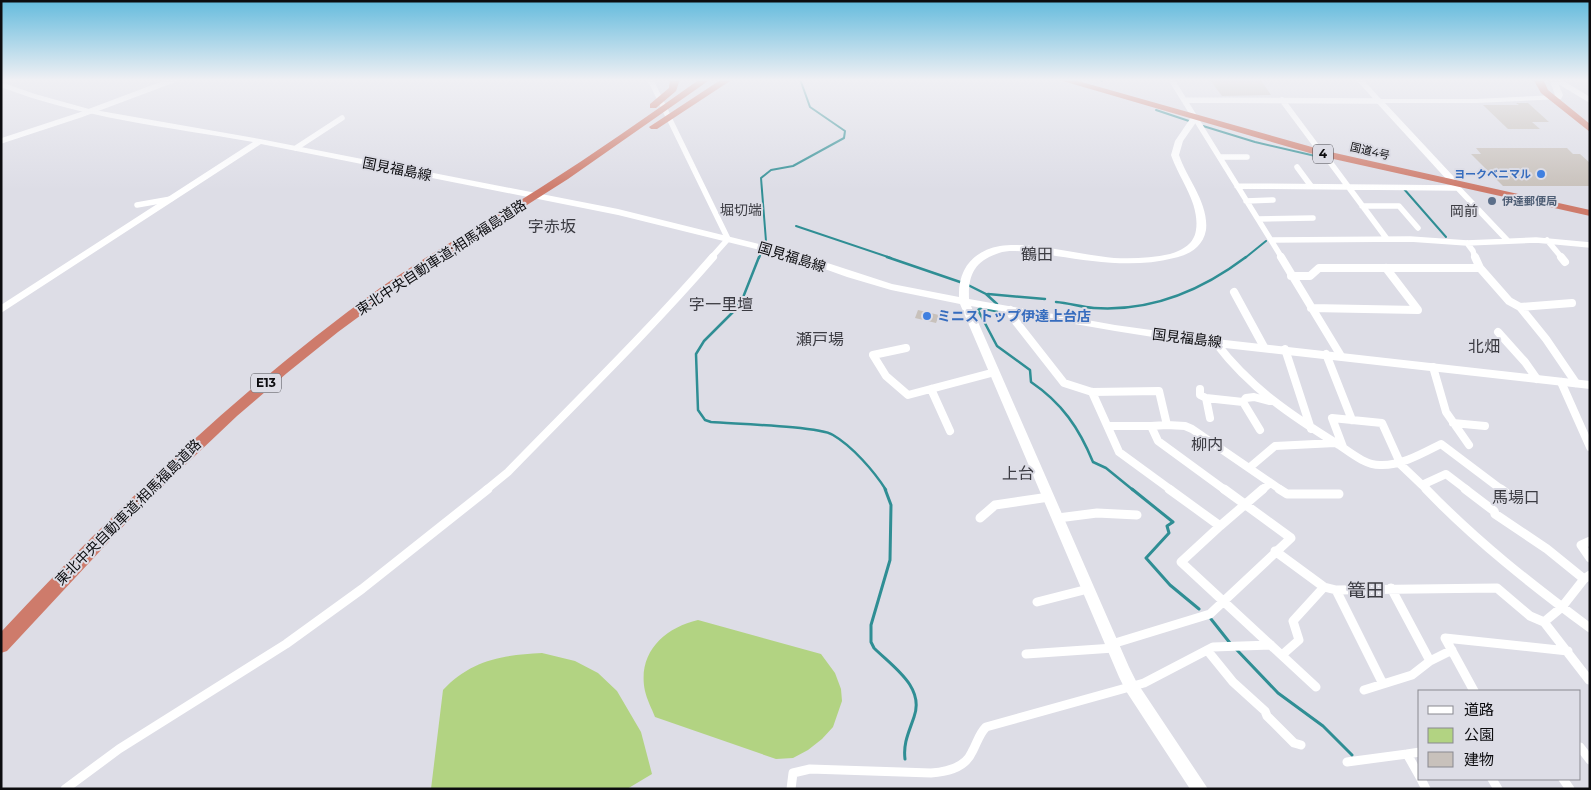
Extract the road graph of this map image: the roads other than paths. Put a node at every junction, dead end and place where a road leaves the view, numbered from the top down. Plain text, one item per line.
1 (75, 116) edge
2 (117, 116) edge
3 (646, 116) edge
4 (668, 116) edge
5 (670, 116) edge
6 (1193, 116) junction
7 (1294, 116) edge
8 (1393, 116) edge
9 (1574, 116) edge
10 (342, 118) dead end
11 (1590, 129) edge
12 (1, 141) edge
13 (260, 141) junction
14 (296, 148) junction
15 (1320, 151) junction
16 (1220, 157) junction
17 (1246, 157) dead end
18 (1297, 167) dead end
19 (572, 169) junction
20 (1454, 183) junction
21 (1237, 186) junction
22 (1310, 186) junction
23 (1346, 187) junction
24 (171, 199) junction
25 (1273, 200) dead end
26 (1246, 201) junction
27 (137, 205) dead end
28 (1362, 206) junction
29 (1590, 209) edge
30 (1590, 213) edge
31 (1313, 218) dead end
32 (1258, 219) junction
33 (1418, 228) dead end
34 (728, 239) junction
35 (1388, 239) junction
36 (1272, 240) junction
37 (1547, 240) junction
38 (1508, 241) junction
39 (1467, 243) junction
40 (1590, 245) edge
41 (1565, 262) dead end
42 (1386, 268) junction
43 (1480, 268) junction
44 (1291, 276) junction
45 (1234, 292) dead end
46 (964, 301) junction
47 (1572, 303) dead end
48 (1520, 307) junction
49 (1311, 308) junction
50 (1, 310) edge
51 (1010, 310) junction
52 (1498, 332) dead end
53 (1216, 343) junction
54 (1264, 346) junction
55 (906, 348) dead end
56 (1285, 349) junction
57 (1326, 354) junction
58 (1341, 356) junction
59 (1433, 367) junction
60 (995, 372) junction
61 (1536, 379) junction
62 (1561, 382) junction
63 (1576, 383) junction
64 (1590, 385) edge
65 (931, 389) junction
66 (1200, 389) dead end
67 (1092, 392) junction
68 (1206, 398) junction
69 (1269, 401) junction
70 (1243, 402) junction
71 (1210, 418) dead end
72 (1352, 420) junction
73 (1452, 423) junction
74 (1108, 426) junction
75 (1151, 426) junction
76 (1167, 426) junction
77 (1484, 426) dead end
78 (1311, 429) junction
79 (1260, 430) dead end
80 (950, 431) dead end
81 (1335, 442) junction
82 (1469, 445) dead end
83 (1343, 447) junction
84 (1590, 447) edge
85 (1400, 462) junction
86 (1249, 468) junction
87 (1270, 482) junction
88 (1422, 485) junction
89 (1339, 494) dead end
90 (1049, 497) junction
91 (1517, 501) dead end
92 (1246, 504) junction
93 (1137, 516) dead end
94 (980, 518) dead end
95 (1058, 518) junction
96 (1220, 526) junction
97 (1590, 541) edge
98 (1275, 551) junction
99 (1590, 558) edge
100 (1587, 577) edge
101 (1088, 588) junction
102 (1324, 588) junction
103 (1391, 588) junction
104 (1336, 590) junction
105 (1224, 600) junction
106 (1037, 602) dead end
107 (1562, 607) junction
108 (1544, 622) junction
109 (1590, 628) edge
110 (1, 634) edge
111 (1, 645) edge
112 (1271, 645) junction
113 (1113, 646) junction
114 (1207, 650) junction
115 (1452, 650) junction
116 (1568, 651) junction
117 (1026, 654) dead end
118 (1282, 655) junction
119 (1430, 661) junction
120 (1590, 680) edge
121 (1383, 684) junction
122 (1131, 686) junction
123 (1316, 687) dead end
124 (1364, 690) dead end
125 (1474, 690) edge
126 (1301, 745) dead end
127 (1581, 747) edge
128 (1418, 752) edge
129 (1407, 754) junction
130 (1590, 760) edge
131 (1347, 762) dead end
132 (1418, 774) edge
133 (64, 789) edge
134 (791, 789) edge
135 (1200, 789) edge

1 - 12 street
2 - 13 street, 国見福島線
3 - 19 highway, 東北中央自動車道;相馬福島道路 / E13
4 - 34 street
5 - 19 highway
6 - 15 highway, 国道4号 / 4
6 - 16 street
6 - 46 street
7 - 15 street
8 - 20 street
9 - 11 highway
10 - 14 street
13 - 14 street, 国見福島線
13 - 24 street
14 - 34 street, 国見福島線
15 - 20 highway, 国道4号 / 4
15 - 23 street
16 - 17 street
16 - 21 street
18 - 22 street
19 - 110 highway, 東北中央自動車道;相馬福島道路 / E13
19 - 111 highway, 東北中央自動車道;相馬福島道路 / E13
20 - 23 street
20 - 29 highway, 国道4号 / 4
20 - 30 highway, 国道4号 / 4
20 - 38 street
21 - 22 street
21 - 26 street
22 - 23 street
23 - 28 street
24 - 27 street
24 - 50 street
25 - 26 street
26 - 32 street
28 - 33 street
28 - 35 street
31 - 32 street
32 - 36 street
34 - 46 street, 国見福島線
34 - 133 street
35 - 36 street
35 - 39 street
36 - 44 street
37 - 38 street
37 - 40 street
37 - 41 street
38 - 39 street
39 - 43 street
42 - 43 street
42 - 44 street
42 - 49 street
43 - 48 street
44 - 49 street
45 - 54 street
46 - 51 street, 国見福島線
46 - 60 street
47 - 48 street
48 - 63 street
49 - 58 street
51 - 53 street, 国見福島線
51 - 67 street
52 - 61 street
53 - 54 street, 国見福島線
53 - 69 street
54 - 56 street, 国見福島線
55 - 65 street
56 - 57 street, 国見福島線
56 - 78 street
57 - 58 street, 国見福島線
57 - 72 street
58 - 59 street, 国見福島線
59 - 61 street, 国見福島線
59 - 73 street
60 - 65 street
60 - 90 street
61 - 62 street, 国見福島線
62 - 63 street, 国見福島線
62 - 84 street
63 - 64 street, 国見福島線
65 - 80 street
66 - 68 street
67 - 74 street
67 - 76 street
68 - 70 street
68 - 71 street
69 - 70 street
69 - 78 street
70 - 79 street
72 - 83 street
72 - 85 street
73 - 77 street
73 - 82 street
74 - 75 street
74 - 96 street
75 - 76 street
75 - 92 street
76 - 86 street
78 - 81 street
81 - 83 street
81 - 86 street
83 - 85 street
85 - 88 street
85 - 91 street
86 - 87 street
87 - 89 street
87 - 92 street
88 - 100 street
88 - 107 street
90 - 94 street
90 - 95 street
92 - 96 street
92 - 98 street
93 - 95 street
95 - 101 street
96 - 105 street
97 - 99 street
98 - 102 street
98 - 105 street
100 - 107 street
101 - 106 street
101 - 113 street
102 - 104 street
102 - 118 street
103 - 104 street
103 - 108 street
103 - 119 street
104 - 121 street
105 - 112 street
105 - 113 street
107 - 108 street
107 - 109 street
108 - 116 street
112 - 114 street
112 - 118 street
113 - 117 street
113 - 122 street
114 - 122 street
114 - 126 street
115 - 116 street
115 - 119 street
115 - 125 street
116 - 120 street
118 - 123 street
119 - 121 street
121 - 124 street
122 - 134 street
122 - 135 street
127 - 130 street
128 - 129 street
129 - 131 street
129 - 132 street

